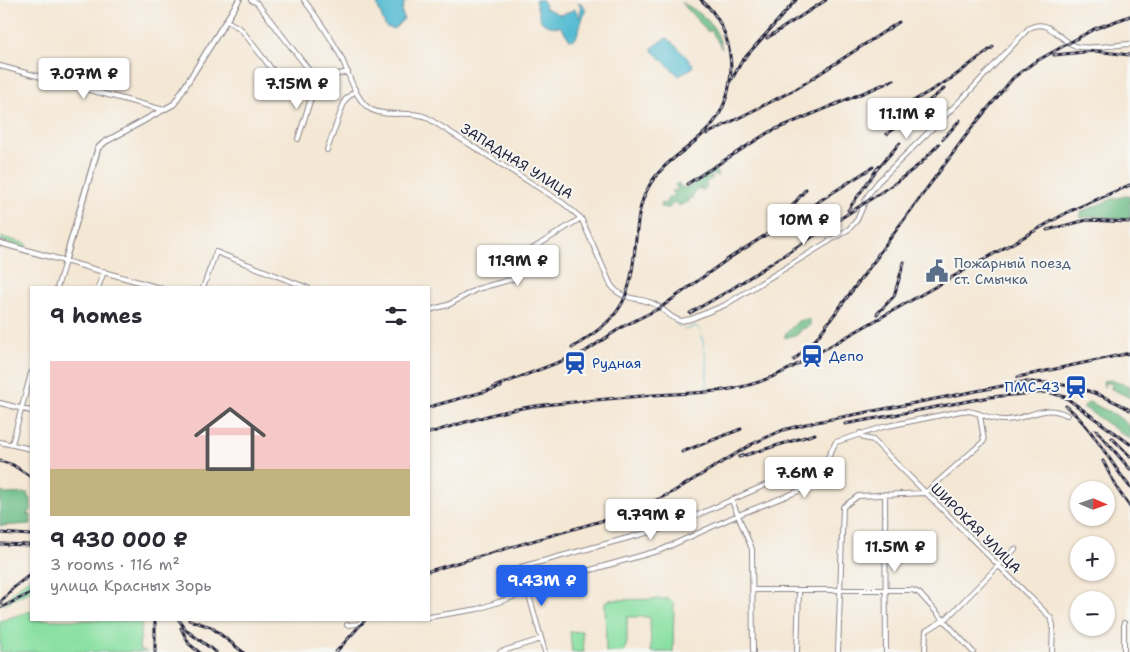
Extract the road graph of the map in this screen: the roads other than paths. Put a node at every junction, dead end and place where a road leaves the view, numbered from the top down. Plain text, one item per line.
1 (239, 0) edge
2 (251, 0) edge
3 (304, 0) edge
4 (227, 21) junction
5 (1130, 44) edge
6 (0, 66) edge
7 (348, 72) junction
8 (314, 81) junction
9 (356, 90) junction
10 (164, 110) junction
11 (298, 139) dead end
12 (327, 150) dead end
13 (581, 218) junction
14 (0, 243) edge
15 (65, 261) junction
16 (104, 272) junction
17 (58, 286) edge
18 (99, 286) edge
19 (153, 286) edge
20 (204, 286) edge
21 (303, 286) edge
22 (430, 310) edge
23 (30, 377) edge
24 (0, 403) edge
25 (21, 409) junction
26 (30, 411) edge
27 (980, 415) junction
28 (1066, 415) dead end
29 (860, 433) junction
30 (0, 442) edge
31 (12, 444) junction
32 (30, 449) edge
33 (768, 484) dead end
34 (925, 493) junction
35 (885, 494) junction
36 (732, 501) junction
37 (738, 515) junction
38 (1015, 549) dead end
39 (998, 566) junction
40 (527, 590) junction
41 (752, 590) junction
42 (838, 590) junction
43 (886, 590) junction
44 (799, 591) junction
45 (430, 618) edge
46 (943, 620) junction
47 (362, 621) edge
48 (1124, 623) dead end
49 (346, 625) dead end
50 (541, 639) junction
51 (500, 652) edge
52 (545, 652) edge
53 (753, 652) edge
54 (797, 652) edge
55 (838, 652) edge
56 (886, 652) edge
57 (925, 652) edge
58 (973, 652) edge
59 (1052, 652) edge
60 (1124, 652) edge

1 - 4 street
2 - 8 street
3 - 7 street, ЗАПАДНАЯ УЛИЦА
4 - 8 street
4 - 10 street
5 - 13 street, ЗАПАДНАЯ УЛИЦА
6 - 10 street
7 - 8 street
7 - 9 street, ЗАПАДНАЯ УЛИЦА
8 - 11 street
9 - 12 street
9 - 13 street, ЗАПАДНАЯ УЛИЦА
10 - 15 street
13 - 22 street
14 - 15 street
15 - 16 street
15 - 17 street
16 - 18 street
16 - 19 street
20 - 21 street
23 - 25 street
24 - 25 street
25 - 26 street
25 - 31 street
27 - 28 street
27 - 29 street
27 - 34 street
29 - 34 street, ШИРОКАЯ УЛИЦА
29 - 37 street
30 - 31 street
31 - 32 street
33 - 36 street
34 - 35 street
34 - 39 street, ШИРОКАЯ УЛИЦА
35 - 42 street
35 - 43 street
36 - 37 street
36 - 40 street
37 - 40 street
37 - 41 street
38 - 39 street
39 - 46 street
39 - 59 street, ШИРОКАЯ УЛИЦА
40 - 45 street
40 - 50 street
41 - 44 street
41 - 53 street
42 - 43 street
42 - 44 street
42 - 55 street
43 - 46 street
43 - 56 street
44 - 54 street
46 - 57 street
46 - 58 street
47 - 49 street
48 - 60 street
50 - 51 street
50 - 52 street

